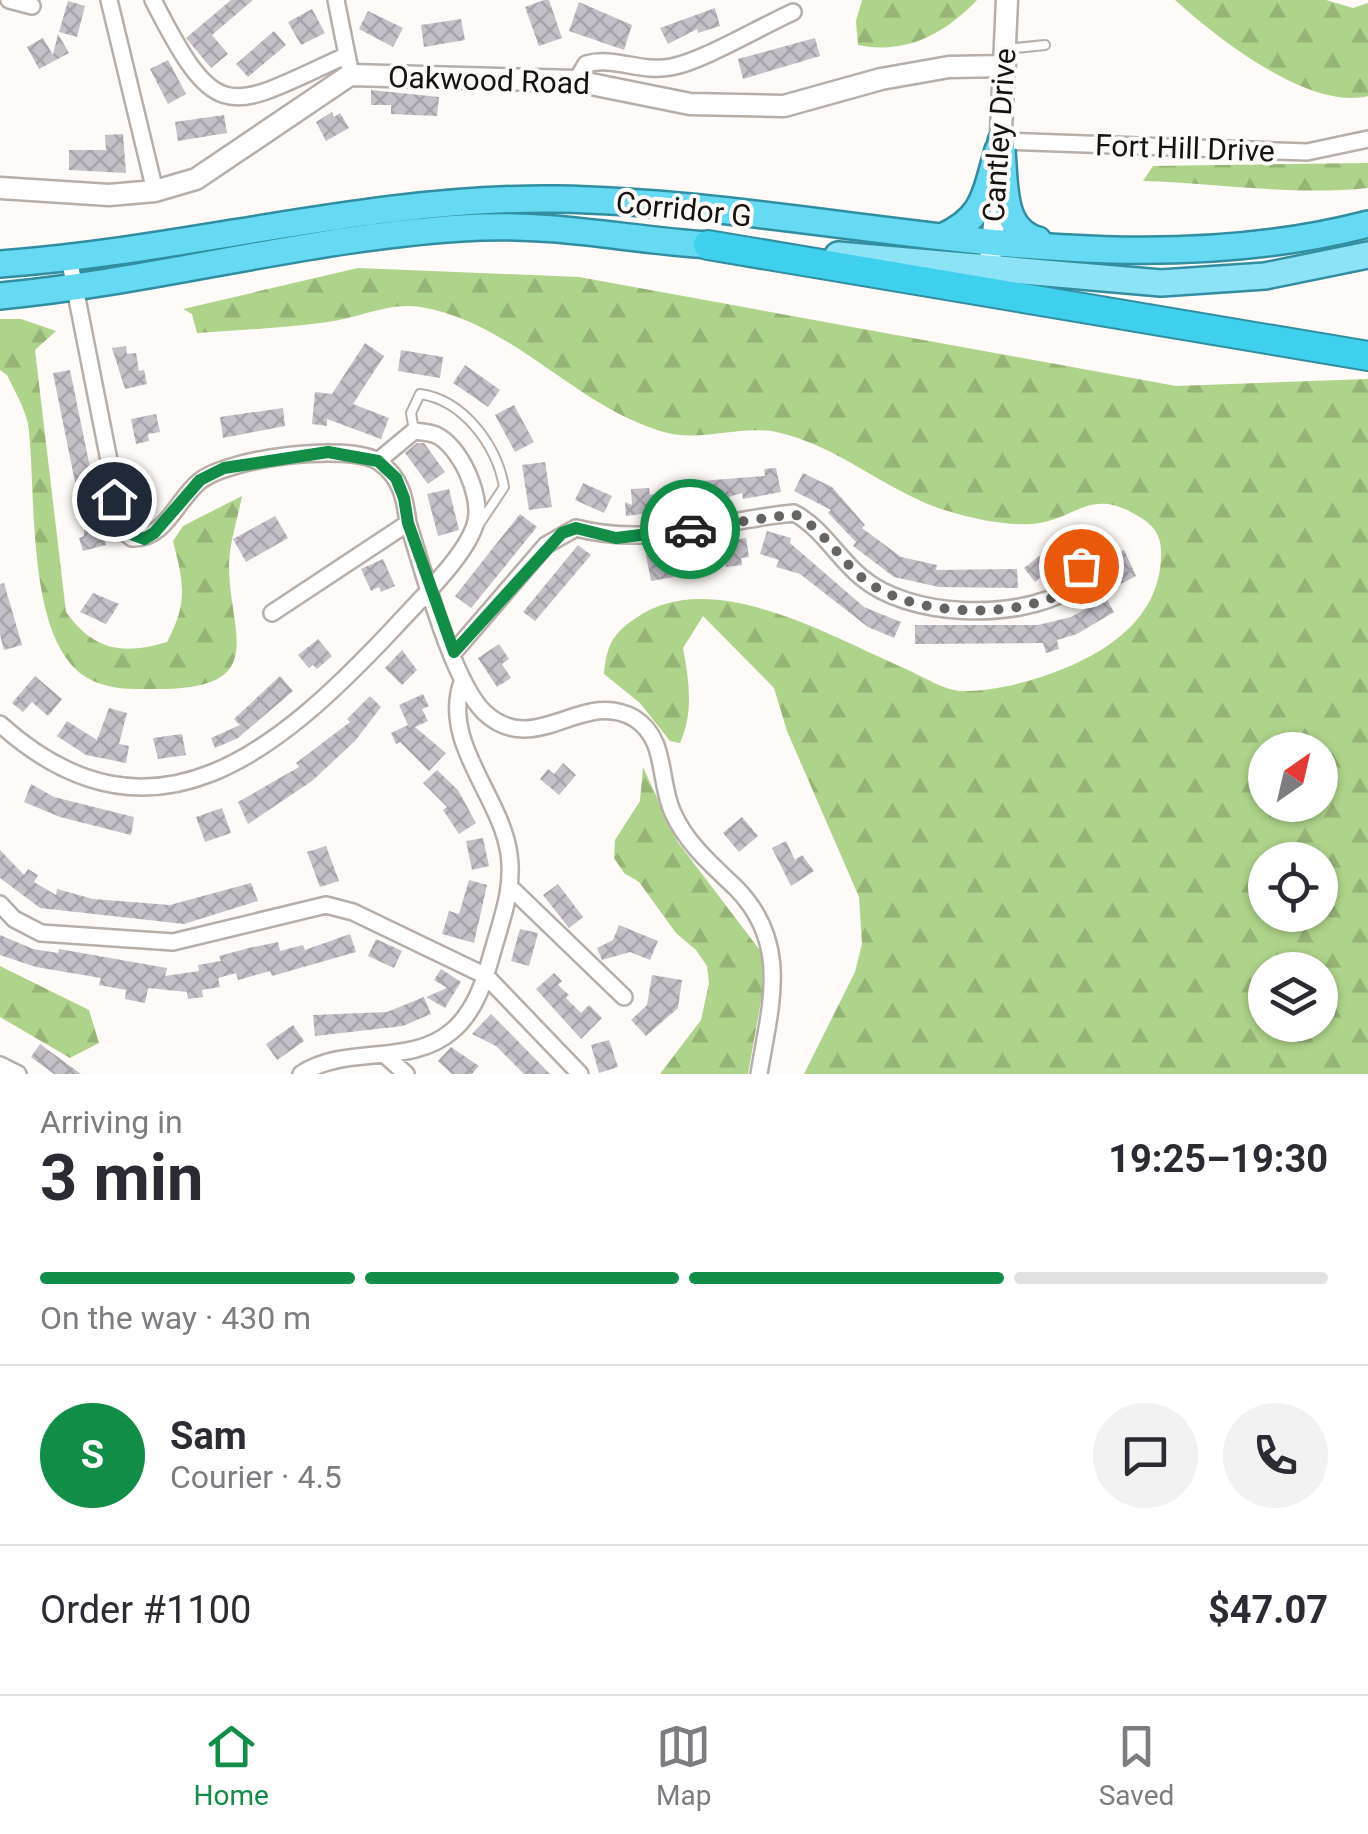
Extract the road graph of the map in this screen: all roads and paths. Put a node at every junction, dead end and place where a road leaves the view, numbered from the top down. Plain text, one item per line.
1 (9, 0) edge
2 (110, 0) edge
3 (153, 0) edge
4 (336, 0) edge
5 (1007, 0) edge
6 (32, 6) dead end
7 (793, 12) dead end
8 (1045, 45) dead end
9 (1005, 58) junction
10 (349, 65) junction
11 (576, 81) junction
12 (1368, 138) edge
13 (1000, 140) junction
14 (0, 188) edge
15 (154, 191) junction
16 (1368, 224) edge
17 (940, 238) junction
18 (992, 241) junction
19 (708, 245) junction
20 (1068, 246) junction
21 (1368, 255) edge
22 (69, 258) junction
23 (0, 264) edge
24 (989, 270) junction
25 (0, 277) edge
26 (72, 289) junction
27 (0, 296) edge
28 (1368, 356) edge
29 (414, 431) junction
30 (378, 461) junction
31 (408, 523) junction
32 (470, 538) junction
33 (430, 589) junction
34 (1069, 590) dead end
35 (272, 612) dead end
36 (454, 652) junction
37 (462, 682) junction
38 (0, 724) edge
39 (511, 888) junction
40 (0, 904) edge
41 (486, 976) junction
42 (624, 997) dead end
43 (384, 1055) junction
44 (0, 1065) edge
45 (18, 1074) edge
46 (301, 1074) edge
47 (406, 1074) edge
48 (580, 1074) edge
49 (759, 1074) edge

1 - 6 street
2 - 15 street
3 - 10 street
4 - 10 street
5 - 9 street, Cantley Drive
7 - 11 street
8 - 9 lane
9 - 11 street, Oakwood Road
9 - 13 street, Cantley Drive
10 - 11 street, Oakwood Road
10 - 15 street, Oakwood Road
12 - 13 street, Fort Hill Drive
13 - 17 highway
13 - 18 street, Cantley Drive
13 - 20 highway
14 - 15 street, Oakwood Road
16 - 20 highway, Corridor G
17 - 18 highway, Corridor G
17 - 22 highway, Corridor G
18 - 20 highway, Corridor G
18 - 24 street, Cantley Drive
19 - 24 main road
19 - 26 highway, Corridor G
19 - 28 highway
21 - 24 main road
22 - 23 highway, Corridor G
22 - 25 highway
22 - 26 street
26 - 27 highway, Corridor G
26 - 30 street
29 - 30 street
29 - 32 street
29 - 32 lane
30 - 31 street
31 - 33 street
31 - 35 street
32 - 33 street
33 - 36 street
33 - 38 street
34 - 36 street
36 - 37 street
37 - 39 street
37 - 49 street
39 - 41 street
39 - 42 street
40 - 41 street
41 - 43 street
41 - 48 street
43 - 46 street
43 - 47 street
44 - 45 street

